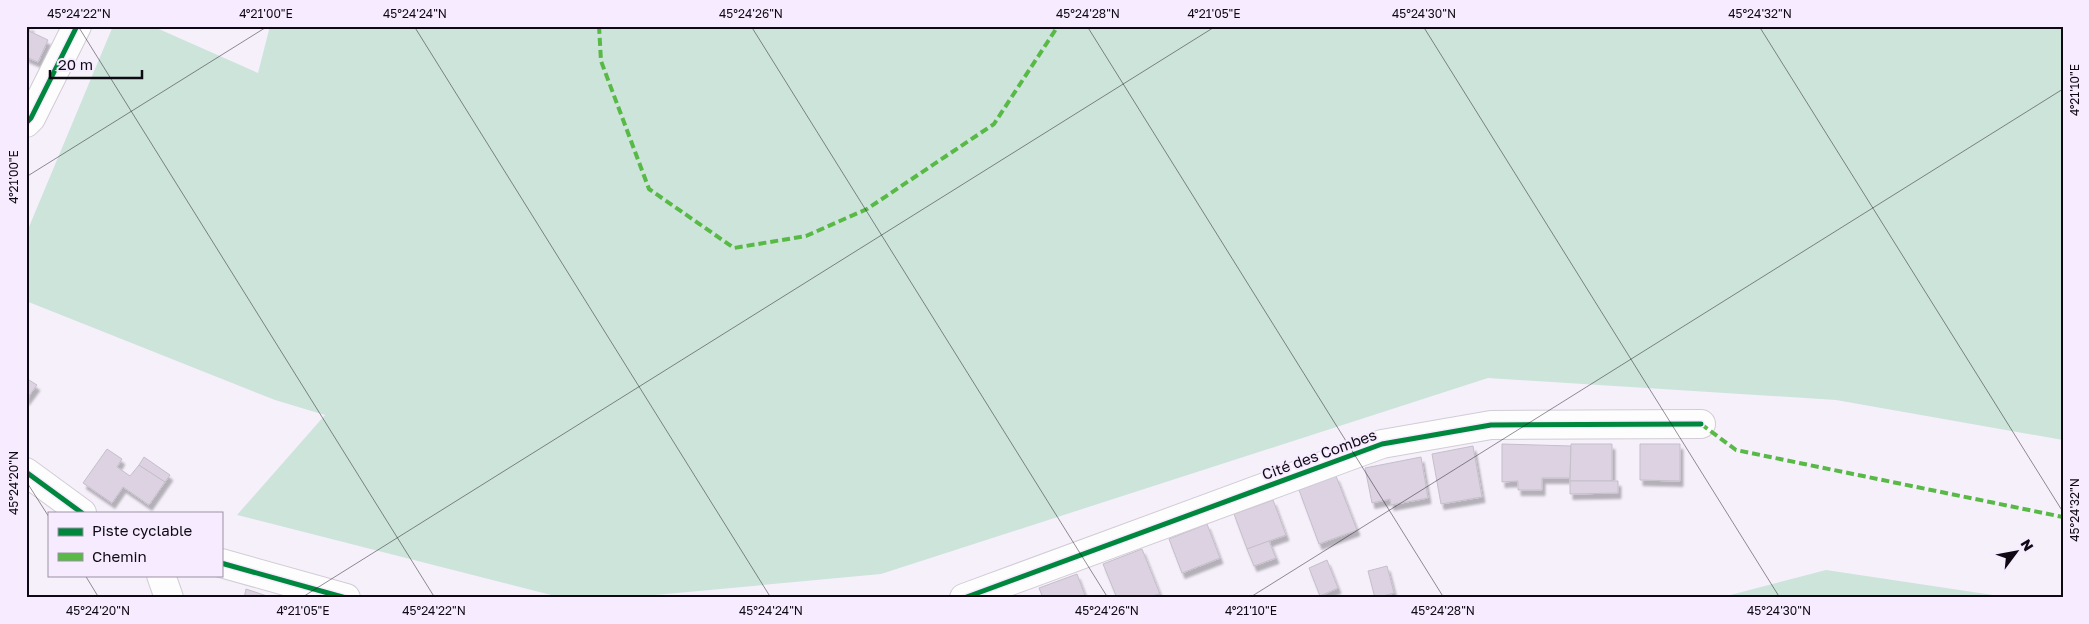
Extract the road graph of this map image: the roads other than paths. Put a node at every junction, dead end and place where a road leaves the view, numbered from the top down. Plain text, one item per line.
1 (77, 26) edge
2 (26, 123) edge
3 (1701, 424) dead end
4 (26, 472) edge
5 (81, 512) edge
6 (222, 564) edge
7 (346, 598) edge
8 (964, 598) edge

1 - 2 street
3 - 8 street, Cité des Combes
4 - 5 street
6 - 7 street

